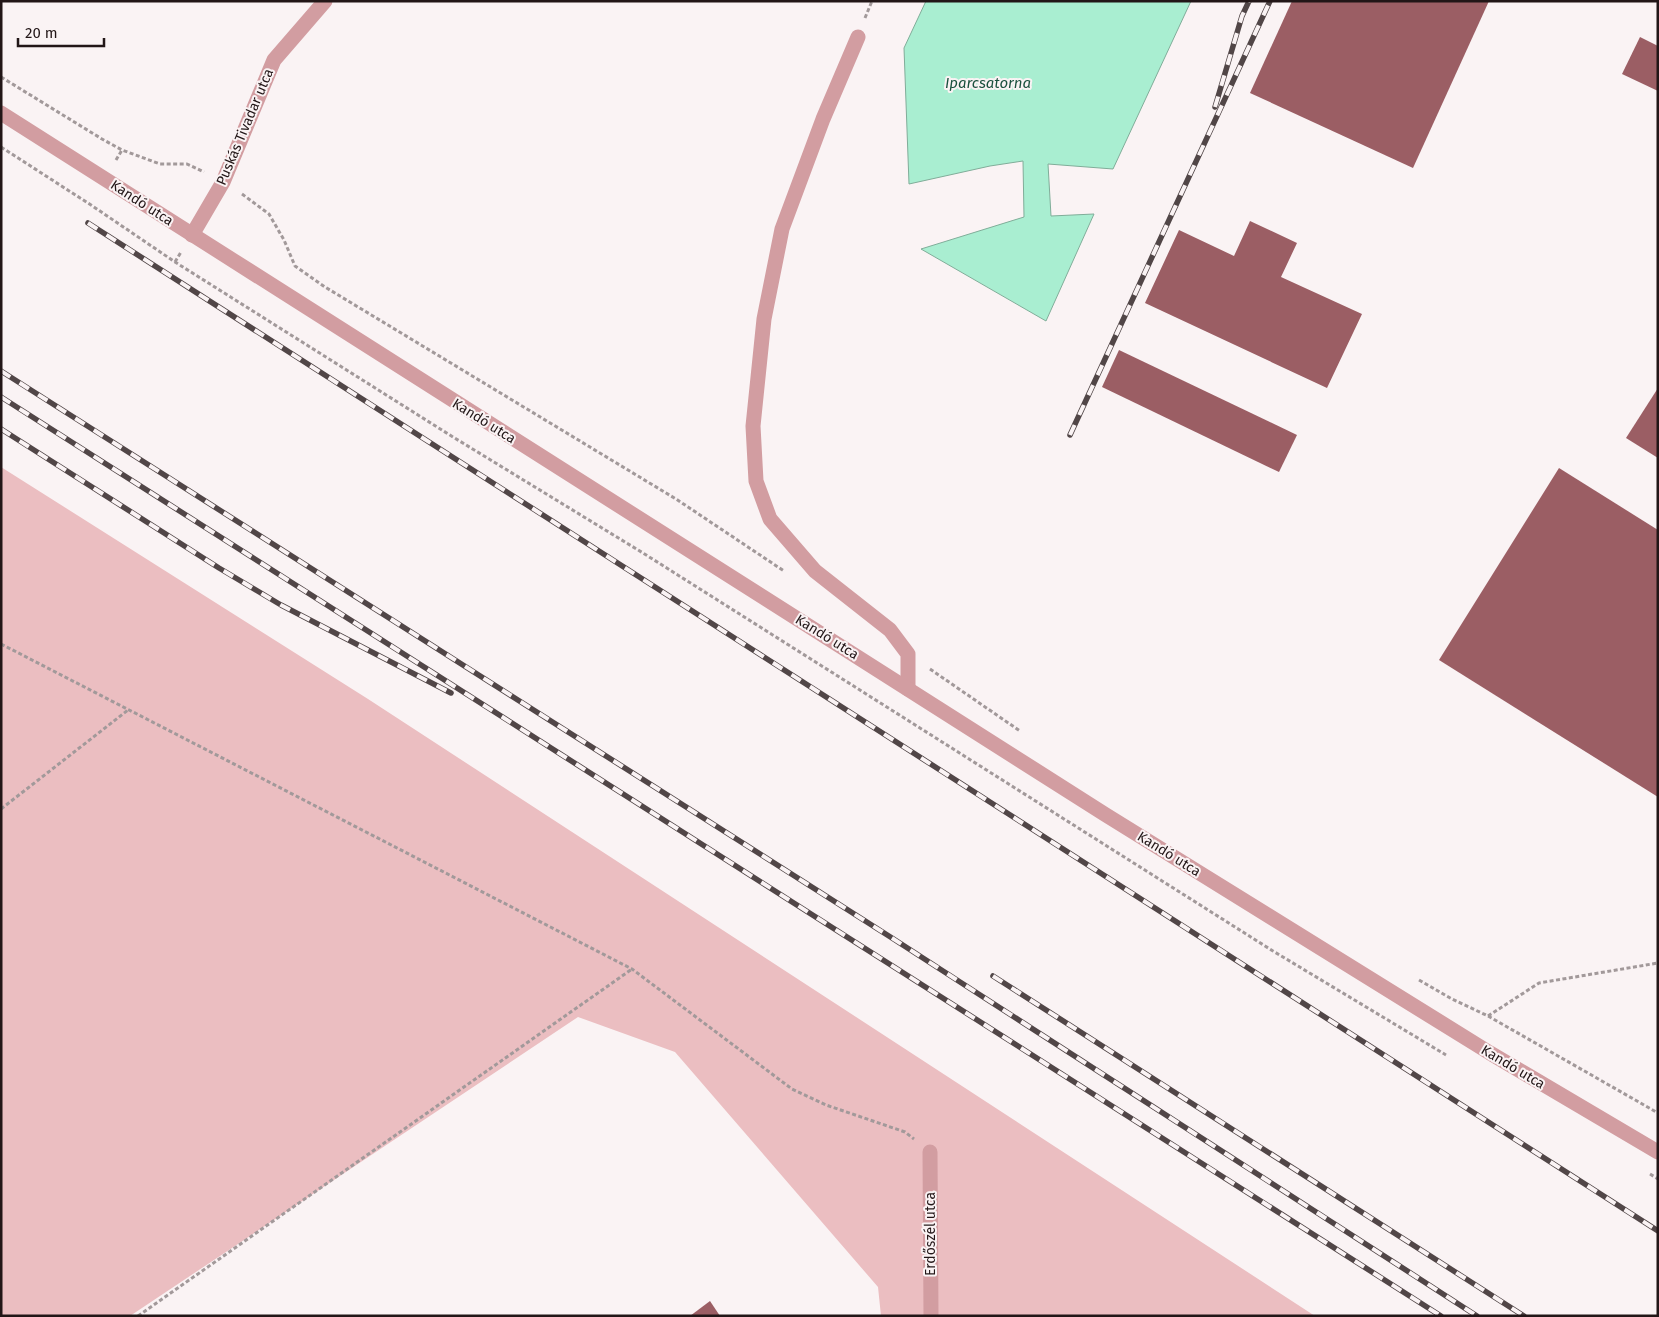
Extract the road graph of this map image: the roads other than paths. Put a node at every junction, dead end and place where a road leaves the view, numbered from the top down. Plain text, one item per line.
1 (325, 1) edge
2 (858, 37) dead end
3 (1, 113) edge
4 (192, 235) junction
5 (908, 689) junction
6 (930, 1152) road end
7 (1658, 1152) edge
8 (931, 1316) edge

1 - 4 street, Puskás Tivadar utca
2 - 5 street
3 - 4 street, Kandó utca
4 - 5 street, Kandó utca
5 - 7 street, Kandó utca
6 - 8 street, Erdőszél utca

